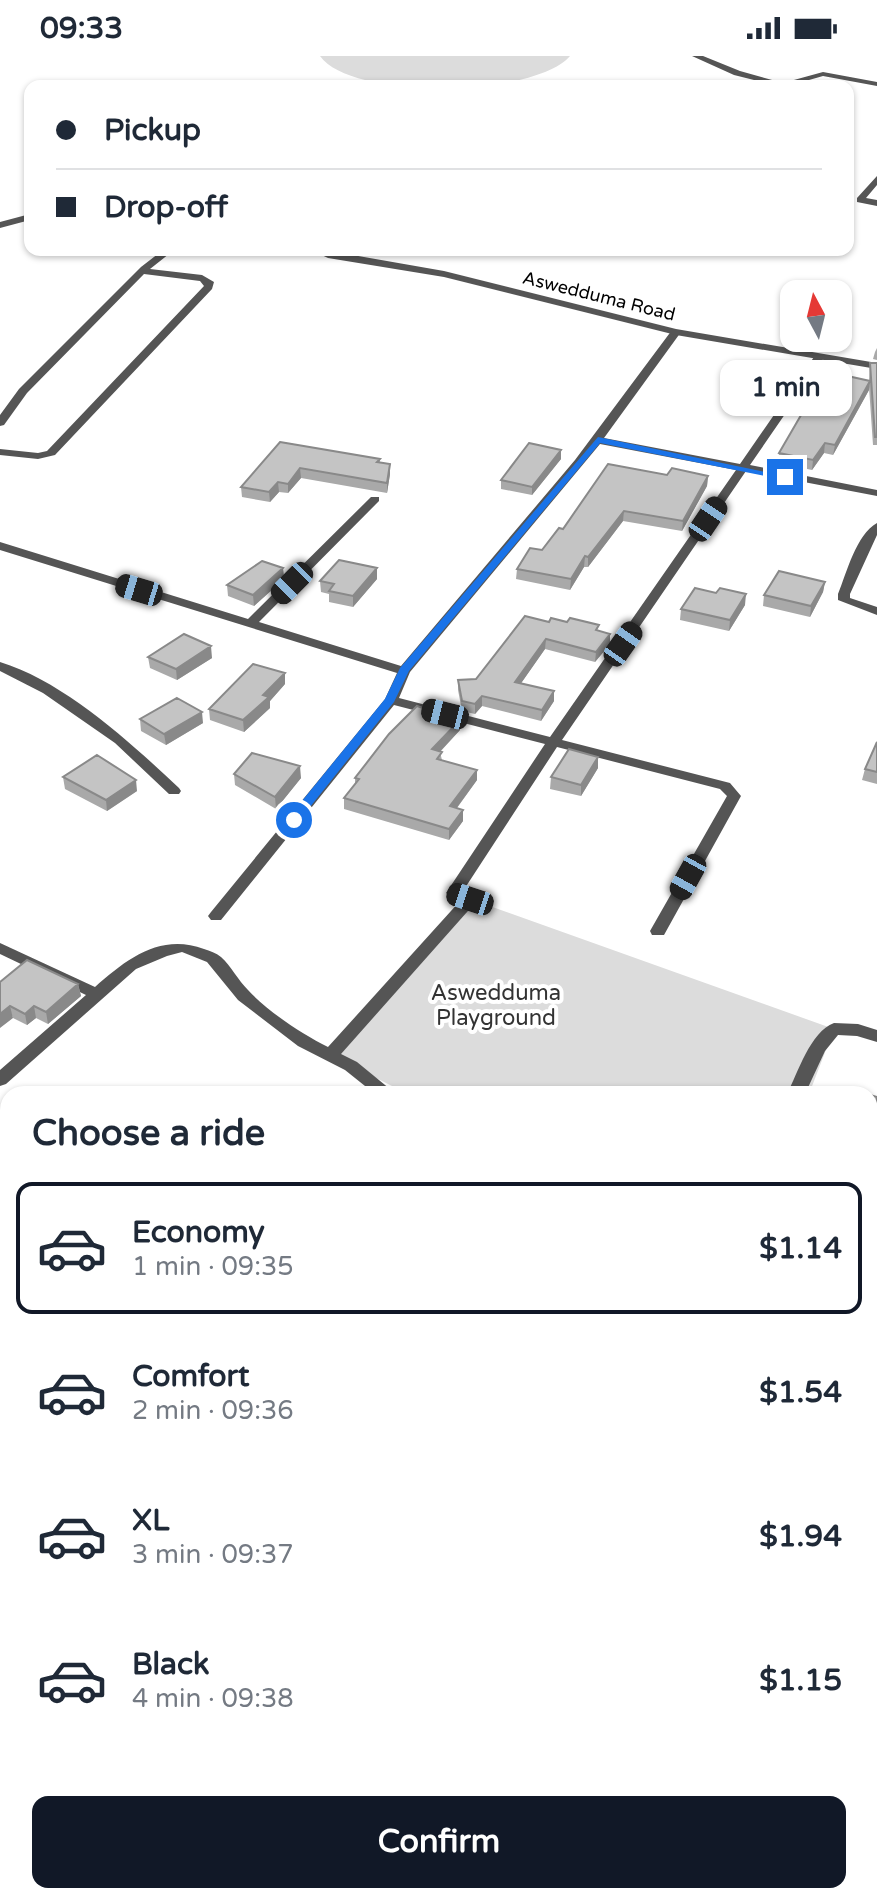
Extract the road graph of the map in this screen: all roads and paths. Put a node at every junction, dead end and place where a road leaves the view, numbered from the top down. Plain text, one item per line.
1 (696, 56) edge
2 (764, 80) edge
3 (801, 80) edge
4 (877, 84) edge
5 (877, 179) edge
6 (877, 203) edge
7 (24, 219) edge
8 (0, 225) edge
9 (161, 256) edge
10 (334, 256) edge
11 (142, 271) junction
12 (676, 332) junction
13 (818, 359) dead end
14 (877, 366) edge
15 (0, 423) edge
16 (598, 440) junction
17 (0, 452) edge
18 (741, 469) junction
19 (877, 493) edge
20 (375, 499) dead end
21 (877, 527) edge
22 (0, 546) edge
23 (877, 611) edge
24 (250, 624) junction
25 (0, 666) edge
26 (404, 671) junction
27 (391, 700) junction
28 (553, 742) junction
29 (174, 791) dead end
30 (216, 916) dead end
31 (658, 931) dead end
32 (0, 948) edge
33 (97, 994) junction
34 (877, 1036) edge
35 (330, 1055) junction
36 (0, 1080) edge
37 (377, 1086) edge
38 (800, 1086) edge

1 - 2 street
3 - 4 street
5 - 6 street
7 - 8 street
9 - 11 street
10 - 12 street, Aswedduma Road
11 - 15 street
11 - 17 street
12 - 14 street, Aswedduma Road
12 - 16 street
13 - 18 street
16 - 18 street
16 - 26 street
18 - 19 street
18 - 28 street
20 - 24 street
21 - 23 street
22 - 24 street
24 - 26 street
25 - 29 street
26 - 27 street
27 - 28 street
27 - 30 street
28 - 31 street
28 - 35 street
32 - 33 street
33 - 35 street
33 - 36 street
34 - 38 street
35 - 37 street

